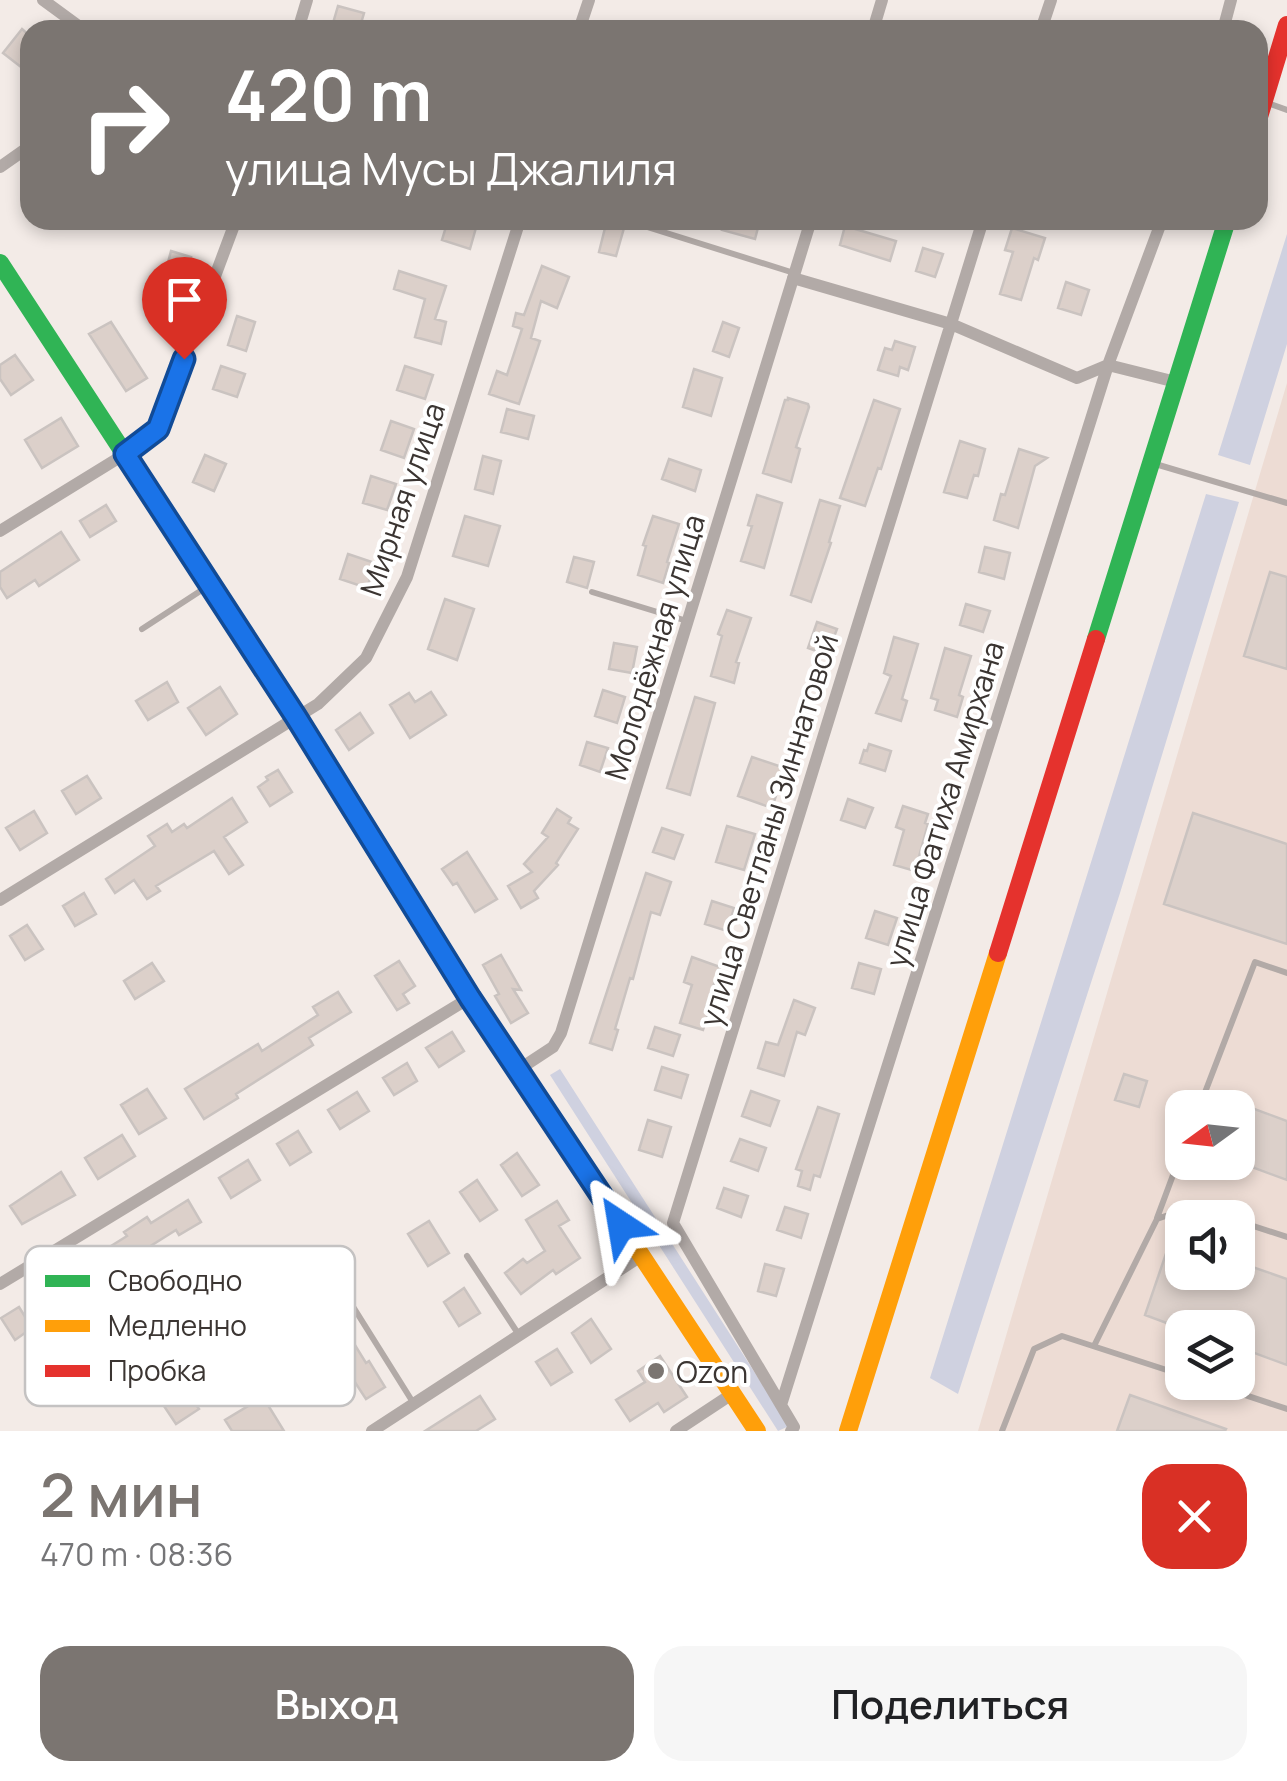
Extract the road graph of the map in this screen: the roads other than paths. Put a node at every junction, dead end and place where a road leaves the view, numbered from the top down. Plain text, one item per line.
1 (43, 0) edge
2 (70, 20) edge
3 (1287, 25) edge
4 (1268, 86) edge
5 (232, 230) edge
6 (517, 230) edge
7 (656, 230) edge
8 (809, 230) edge
9 (980, 230) edge
10 (1158, 230) edge
11 (1223, 230) edge
12 (0, 263) edge
13 (794, 275) junction
14 (950, 324) junction
15 (1108, 365) junction
16 (1176, 382) junction
17 (125, 454) junction
18 (1151, 463) junction
19 (1287, 503) edge
20 (0, 531) edge
21 (210, 585) junction
22 (592, 592) dead end
23 (688, 621) junction
24 (142, 628) dead end
25 (296, 717) junction
26 (0, 900) edge
27 (1287, 972) edge
28 (470, 998) junction
29 (518, 1070) junction
30 (1206, 1090) edge
31 (1171, 1180) edge
32 (1165, 1216) edge
33 (1156, 1219) junction
34 (1255, 1227) edge
35 (1287, 1237) edge
36 (62, 1246) edge
37 (467, 1256) dead end
38 (641, 1256) junction
39 (25, 1269) edge
40 (0, 1284) edge
41 (355, 1311) edge
42 (519, 1335) junction
43 (1094, 1346) junction
44 (1165, 1369) edge
45 (732, 1394) junction
46 (1255, 1398) edge
47 (414, 1404) junction
48 (781, 1405) junction
49 (1287, 1409) edge
50 (745, 1412) junction
51 (372, 1431) edge
52 (676, 1431) edge
53 (738, 1431) edge
54 (757, 1431) edge
55 (791, 1431) edge
56 (848, 1431) edge
57 (1002, 1431) edge

1 - 2 street
3 - 4 street
5 - 17 street
6 - 25 street, Мирная улица
7 - 13 lane
8 - 13 street, Молодёжная улица
9 - 14 street, улица Светланы Зиннатовой
10 - 15 street, улица Фатиха Амирхана
11 - 16 street
12 - 17 street
13 - 14 street
13 - 23 street, Молодёжная улица
14 - 15 street
14 - 48 street, улица Светланы Зиннатовой
15 - 16 street
15 - 48 street, улица Фатиха Амирхана
16 - 18 street
17 - 20 street
17 - 21 street
18 - 19 lane
18 - 56 street
21 - 24 lane
21 - 25 street
22 - 23 lane
23 - 29 street, Молодёжная улица
25 - 26 street, Мирная улица
25 - 28 street
27 - 30 lane
28 - 29 street
28 - 36 street
29 - 38 street
31 - 33 lane
32 - 33 lane
33 - 43 lane
34 - 35 lane
37 - 42 lane
38 - 42 street
38 - 45 street
39 - 40 street
41 - 47 lane
42 - 47 street
43 - 44 lane
43 - 57 lane
45 - 50 street
45 - 52 street
46 - 49 lane
47 - 51 street
48 - 55 street, улица Светланы Зиннатовой
50 - 53 street
50 - 54 street

